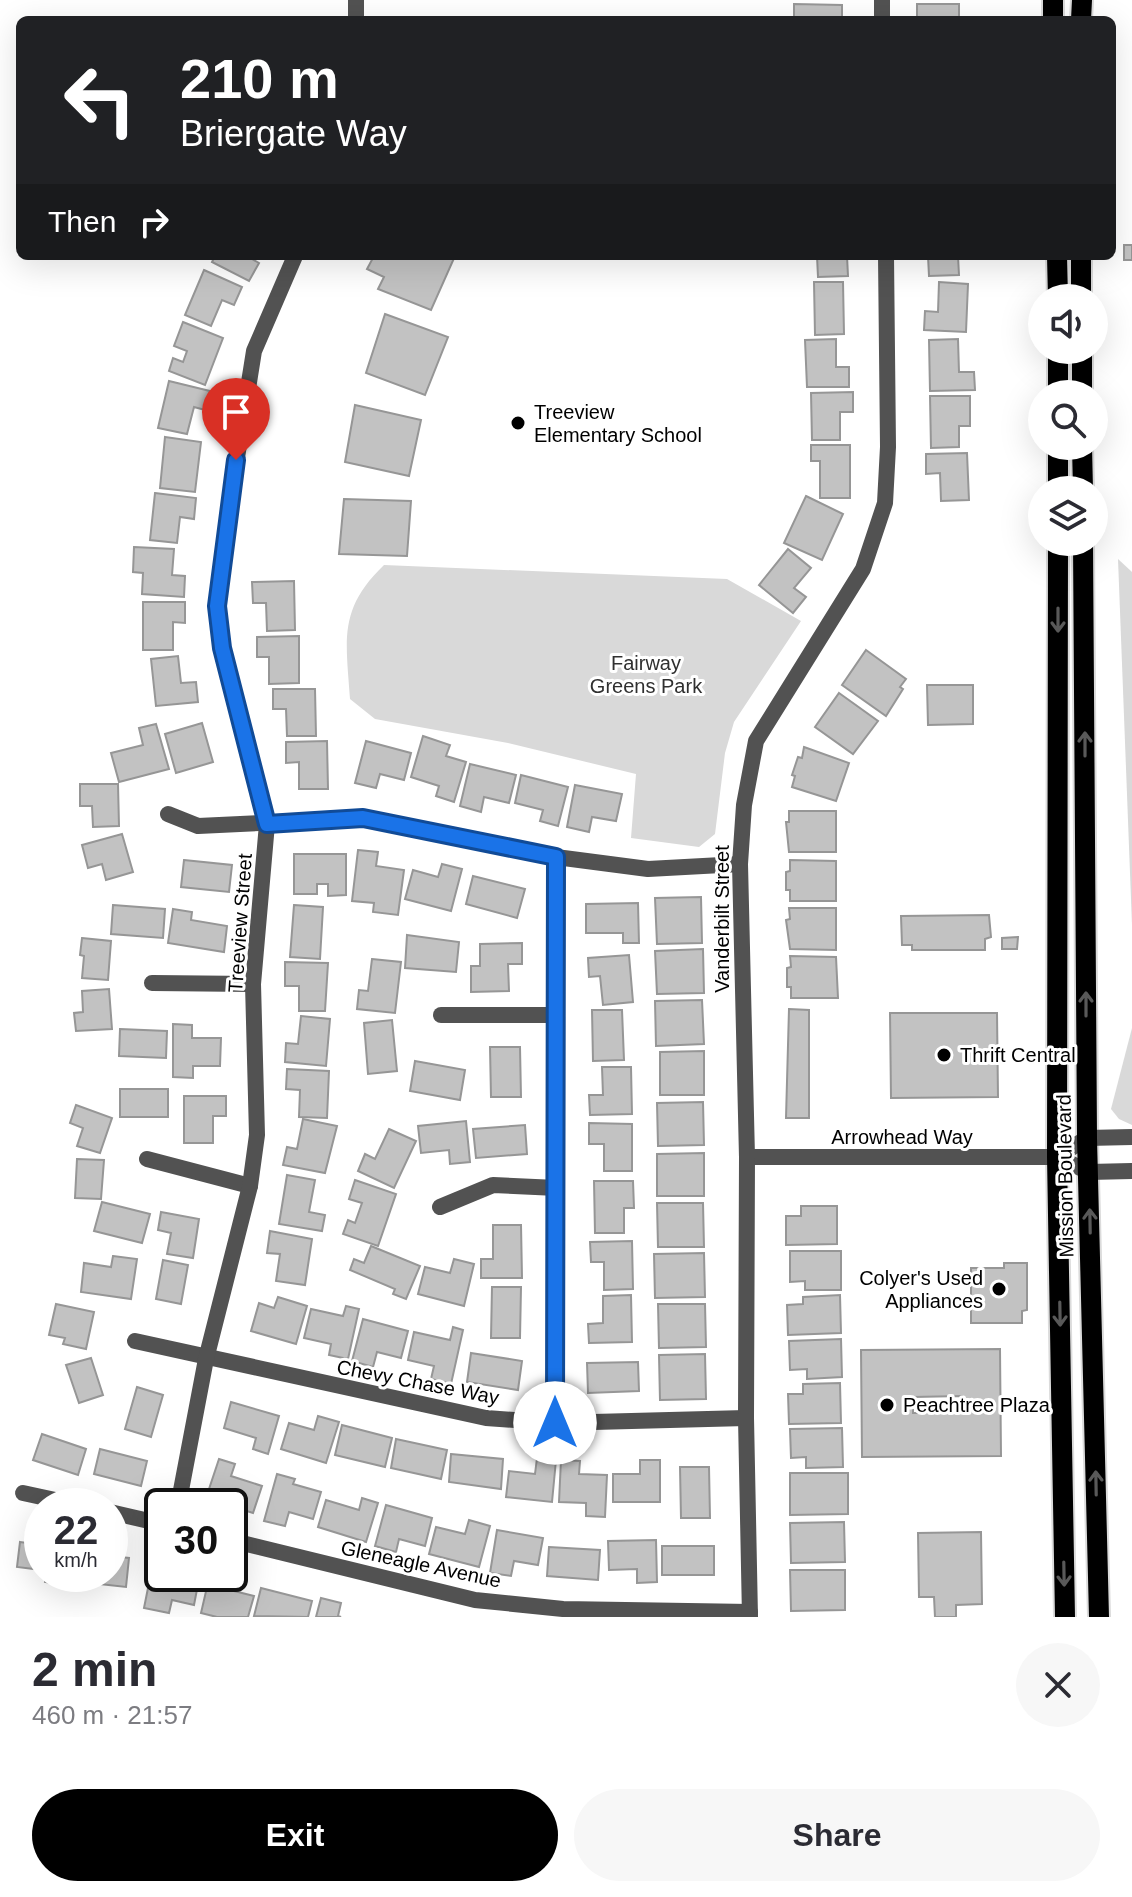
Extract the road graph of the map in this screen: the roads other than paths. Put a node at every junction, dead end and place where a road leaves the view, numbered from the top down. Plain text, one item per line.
1 (293, 260) edge
2 (886, 260) edge
3 (1057, 260) edge
4 (1081, 260) edge
5 (1058, 284) edge
6 (1081, 284) edge
7 (1058, 556) edge
8 (1083, 556) edge
9 (168, 814) dead end
10 (267, 824) junction
11 (556, 857) junction
12 (740, 864) junction
13 (152, 983) dead end
14 (253, 984) junction
15 (441, 1015) dead end
16 (555, 1015) junction
17 (1132, 1137) edge
18 (1087, 1138) junction
19 (747, 1157) junction
20 (1057, 1157) junction
21 (147, 1159) dead end
22 (1132, 1171) edge
23 (1089, 1172) junction
24 (250, 1186) junction
25 (557, 1188) junction
26 (440, 1207) dead end
27 (135, 1341) dead end
28 (206, 1359) junction
29 (746, 1418) junction
30 (555, 1423) junction
31 (181, 1488) edge
32 (248, 1544) edge
33 (750, 1615) edge
34 (1065, 1617) edge
35 (1099, 1617) edge

1 - 10 street, Treeview Street
2 - 12 street, Vanderbilt Street
3 - 5 main road
4 - 6 main road
7 -> 20 main road, Mission Boulevard
18 -> 8 main road, Mission Boulevard
9 - 10 street
10 - 11 street
10 - 14 street, Treeview Street
11 - 12 street
11 - 16 street
12 - 19 street, Vanderbilt Street
13 - 14 street
14 - 24 street, Treeview Street
15 - 16 street
16 - 25 street
17 - 18 street
18 - 20 street
18 - 23 main road, Mission Boulevard
19 - 20 street, Arrowhead Way
19 - 29 street, Vanderbilt Street
20 - 23 street, Arrowhead Way
20 -> 34 main road, Mission Boulevard
21 - 24 street
22 - 23 street, Arrowhead Way
35 -> 23 main road, Mission Boulevard
24 - 28 street, Treeview Street
25 - 26 street
25 - 30 street
27 - 28 street, Chevy Chase Way
28 - 30 street, Chevy Chase Way
28 - 31 street, Treeview Street
29 - 30 street, Chevy Chase Way
29 - 33 street, Vanderbilt Street
32 - 33 street, Gleneagle Avenue

